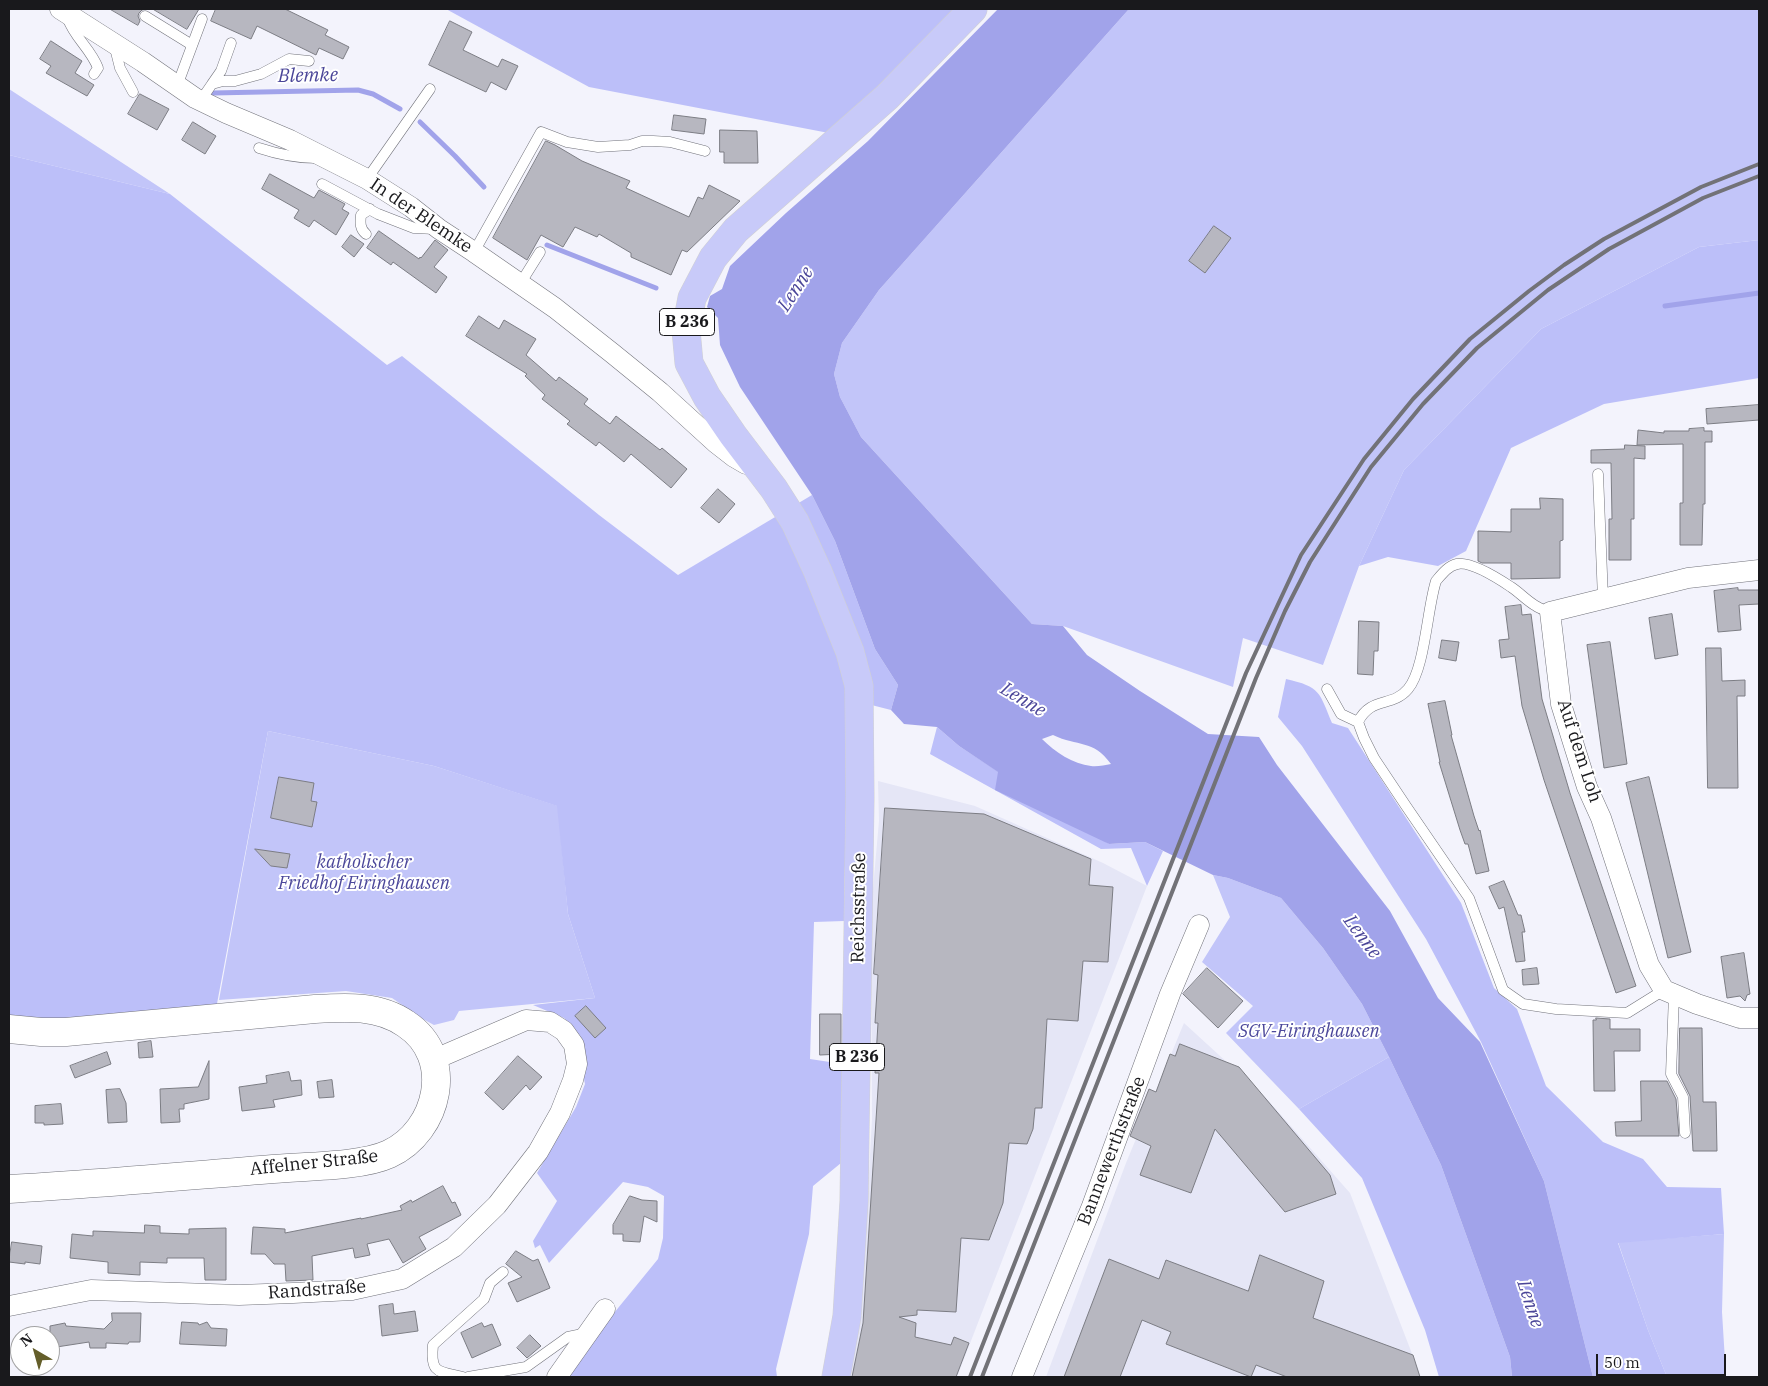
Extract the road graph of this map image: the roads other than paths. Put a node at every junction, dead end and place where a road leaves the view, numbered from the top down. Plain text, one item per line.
1 (973, 9) edge
2 (63, 11) edge
3 (145, 16) dead end
4 (202, 19) dead end
5 (231, 43) dead end
6 (113, 44) junction
7 (192, 45) junction
8 (309, 60) dead end
9 (94, 74) dead end
10 (212, 84) junction
11 (177, 86) junction
12 (430, 89) dead end
13 (133, 92) dead end
14 (201, 100) junction
15 (259, 148) dead end
16 (706, 151) dead end
17 (325, 157) junction
18 (367, 179) junction
19 (322, 184) dead end
20 (370, 210) junction
21 (439, 229) junction
22 (366, 234) dead end
23 (474, 252) junction
24 (540, 252) dead end
25 (520, 284) junction
26 (755, 463) junction
27 (1598, 474) dead end
28 (1759, 570) edge
29 (1603, 599) junction
30 (1550, 612) junction
31 (1327, 689) dead end
32 (1358, 722) junction
33 (1199, 925) dead end
34 (1669, 993) junction
35 (1759, 1018) edge
36 (9, 1029) edge
37 (433, 1060) junction
38 (1684, 1133) dead end
39 (9, 1189) edge
40 (503, 1272) dead end
41 (9, 1306) edge
42 (605, 1308) dead end
43 (588, 1333) junction
44 (463, 1377) edge
45 (468, 1377) edge
46 (557, 1377) edge
47 (836, 1377) edge
48 (1022, 1377) edge

1 - 26 main road, B 236
2 - 6 street, In der Blemke
2 - 9 lane
3 - 7 lane
4 - 7 lane
5 - 10 lane
6 - 11 street, In der Blemke
6 - 13 lane
7 - 11 lane
8 - 10 lane
10 - 14 lane
11 - 14 street, In der Blemke
12 - 18 lane
14 - 17 street, In der Blemke
15 - 17 lane
16 - 23 lane
17 - 18 street, In der Blemke
18 - 21 street, In der Blemke
19 - 20 lane
20 - 21 lane
20 - 22 lane
21 - 23 street, In der Blemke
23 - 25 street, In der Blemke
24 - 25 lane
25 - 26 street, In der Blemke
26 - 47 main road, Reichsstraße / B 236
27 - 29 lane
28 - 29 street
29 - 30 street
30 - 32 lane
30 - 34 street, Auf dem Loh
31 - 32 lane
32 - 34 lane
33 - 48 street, Bannewerthstraße
34 - 35 street
34 - 38 lane
36 - 37 main road, Affelner Straße
37 - 39 main road, Affelner Straße
37 - 41 street, Randstraße
40 - 44 lane
42 - 43 street
43 - 45 lane
43 - 46 street

